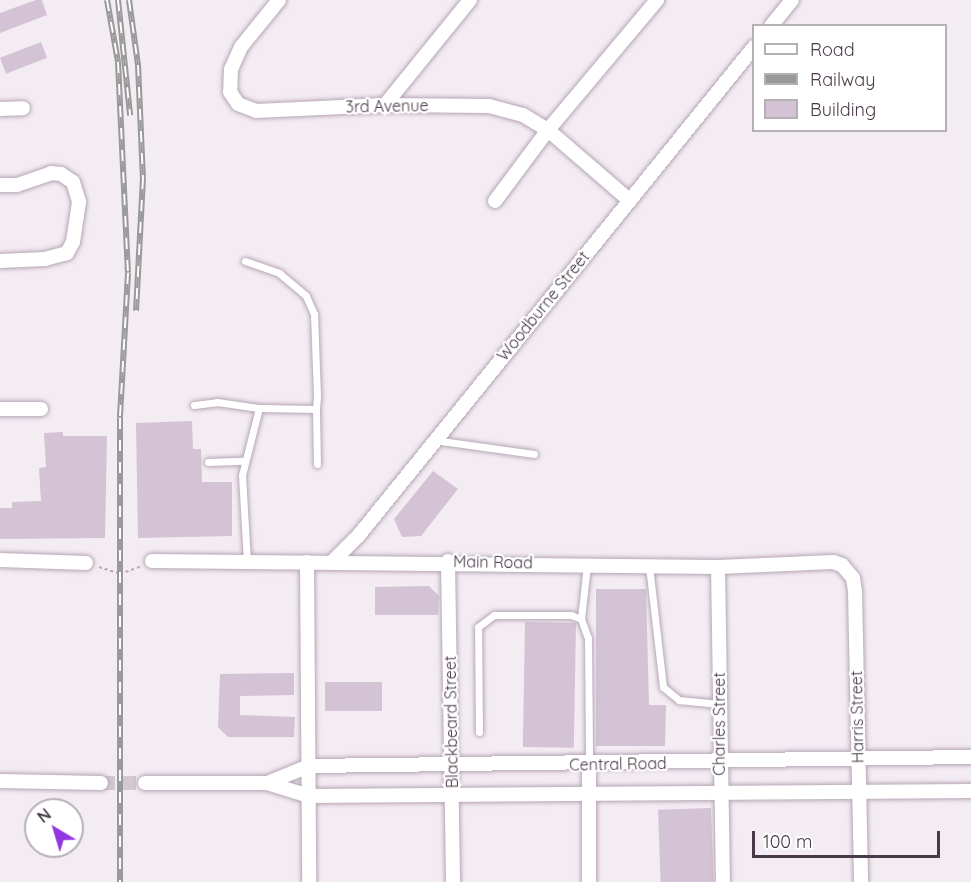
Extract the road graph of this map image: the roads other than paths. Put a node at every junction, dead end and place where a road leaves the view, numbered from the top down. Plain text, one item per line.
1 (279, 0) edge
2 (470, 0) edge
3 (657, 0) edge
4 (792, 0) edge
5 (773, 24) edge
6 (752, 48) edge
7 (385, 105) junction
8 (23, 108) dead end
9 (0, 109) edge
10 (548, 130) junction
11 (0, 185) edge
12 (629, 200) junction
13 (495, 201) dead end
14 (0, 261) edge
15 (245, 261) dead end
16 (194, 405) dead end
17 (259, 408) junction
18 (0, 409) edge
19 (41, 409) dead end
20 (316, 410) junction
21 (435, 440) junction
22 (534, 454) dead end
23 (243, 461) junction
24 (208, 462) dead end
25 (317, 464) dead end
26 (0, 560) edge
27 (152, 561) road end
28 (447, 561) junction
29 (247, 562) junction
30 (307, 562) junction
31 (332, 562) junction
32 (833, 562) joint
33 (86, 563) road end
34 (587, 564) junction
35 (649, 565) junction
36 (718, 567) junction
37 (581, 619) junction
38 (719, 704) junction
39 (479, 732) dead end
40 (971, 757) edge
41 (858, 758) junction
42 (719, 763) junction
43 (452, 765) junction
44 (589, 765) junction
45 (309, 766) junction
46 (0, 781) edge
47 (100, 783) tunnel mouth
48 (145, 783) tunnel mouth
49 (267, 783) junction
50 (971, 791) edge
51 (590, 792) junction
52 (720, 793) junction
53 (859, 794) junction
54 (452, 795) junction
55 (309, 796) junction
56 (309, 882) edge
57 (453, 882) edge
58 (589, 882) edge
59 (723, 882) edge
60 (861, 882) edge

1 - 7 street, 3rd Avenue
2 - 7 street
3 - 10 street
4 - 5 street
6 - 12 street, Woodburne Street
7 - 10 street, 3rd Avenue
8 - 9 street
10 - 12 street, 3rd Avenue
10 - 13 street
11 - 14 street
12 - 21 street, Woodburne Street
15 - 20 lane
16 - 17 lane
17 - 20 lane
17 - 23 lane
18 - 19 street
20 - 25 lane
21 - 22 lane
21 - 31 street, Woodburne Street
23 - 24 lane
23 - 29 lane
26 - 33 street
27 - 29 street, Main Road
28 - 31 street, Main Road
28 - 34 street, Main Road
28 - 43 street, Blackbeard Street
29 - 30 street, Main Road
30 - 31 street, Main Road
30 - 45 street
32 - 36 street, Main Road
32 - 41 street, Harris Street
34 - 35 street, Main Road
34 - 37 lane
35 - 36 street, Main Road
35 - 38 lane
36 - 38 street, Charles Street
37 - 39 lane
37 - 44 lane
38 - 42 street, Charles Street
40 - 41 street, Central Road
41 - 42 street, Central Road
41 - 53 street, Harris Street
42 - 44 street, Central Road
42 - 52 street, Charles Street
43 - 44 street, Central Road
43 - 45 street, Central Road
43 - 54 street, Blackbeard Street
44 - 51 street
45 - 49 street, Central Road
45 - 55 street
46 - 47 street
48 - 49 street, Central Road
49 - 55 street, Central Road
50 - 53 street, Central Road
51 - 52 street, Central Road
51 - 54 street, Central Road
51 - 58 street
52 - 53 street, Central Road
52 - 59 street, Charles Street
53 - 60 street, Harris Street
54 - 55 street, Central Road
54 - 57 street, Blackbeard Street
55 - 56 street

